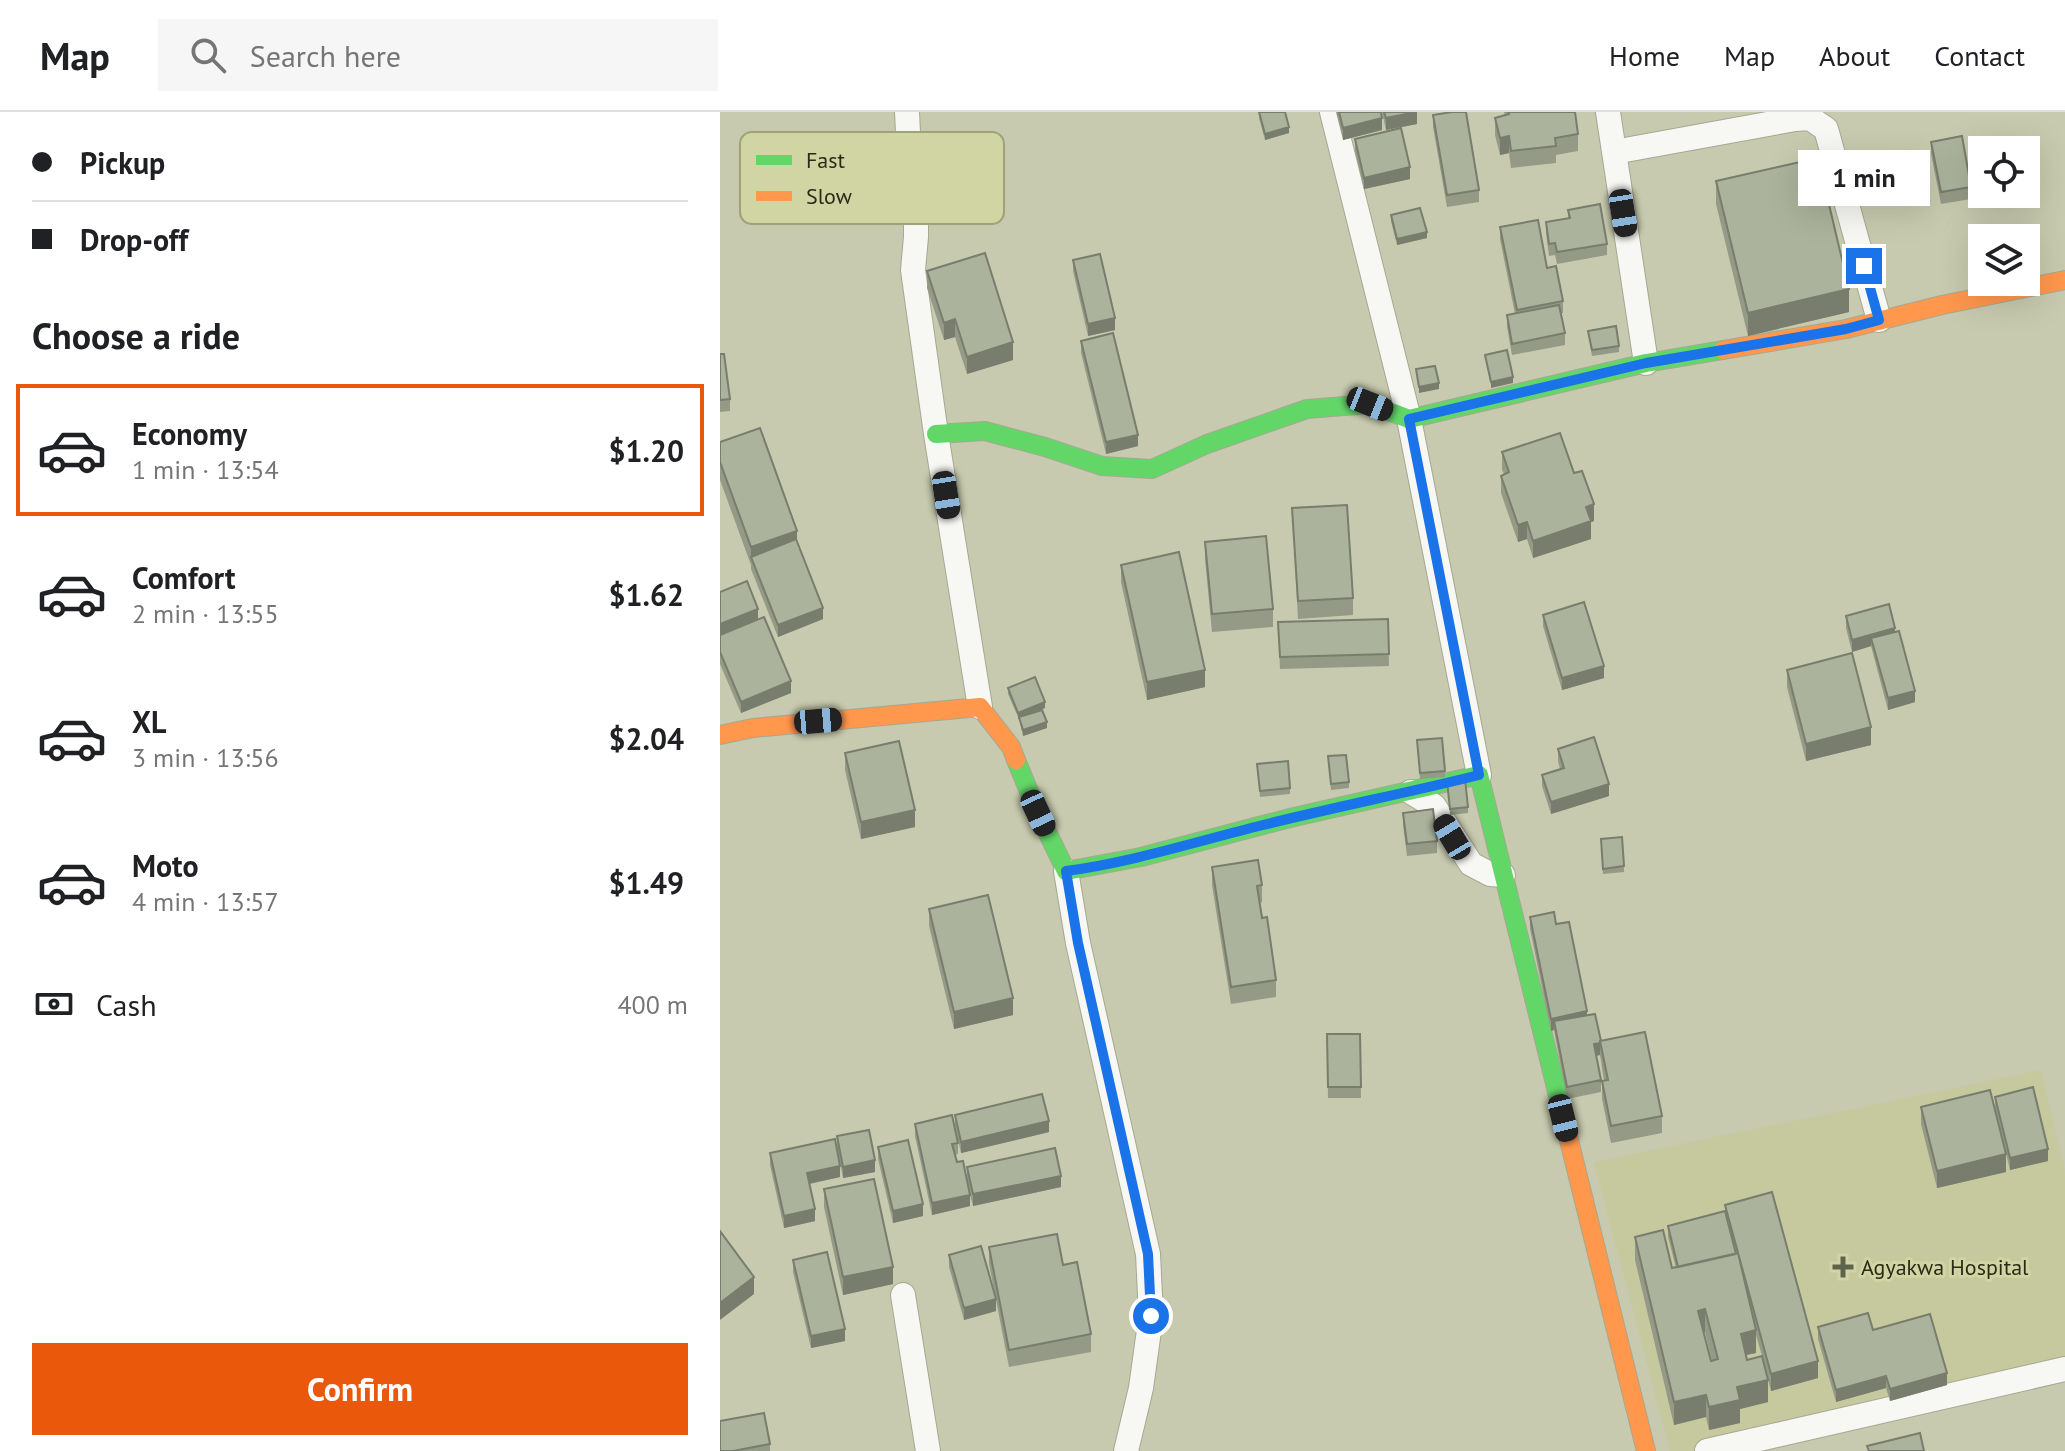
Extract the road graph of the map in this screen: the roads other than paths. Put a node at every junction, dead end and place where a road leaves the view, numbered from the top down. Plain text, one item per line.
1 (907, 112) edge
2 (1332, 112) edge
3 (1608, 112) edge
4 (908, 132) edge
5 (1614, 152) junction
6 (916, 224) edge
7 (2065, 280) edge
8 (1879, 320) junction
9 (1646, 363) junction
10 (1409, 419) junction
11 (936, 434) junction
12 (980, 707) junction
13 (720, 735) edge
14 (1479, 775) junction
15 (1411, 792) junction
16 (1066, 871) junction
17 (1503, 875) junction
18 (903, 1295) dead end
19 (2065, 1369) edge
20 (928, 1451) edge
21 (1126, 1451) edge
22 (1646, 1451) edge
23 (1707, 1451) edge

1 - 4 street
2 - 10 street
3 - 5 street
5 - 8 street
5 - 9 street
6 - 11 street
7 - 8 street
8 - 9 street
9 - 10 street
10 - 11 street
10 - 14 street
11 - 12 street
12 - 13 street
12 - 16 street
14 - 15 street
14 - 17 street
15 - 16 street
15 - 17 street
16 - 21 street
17 - 22 street
18 - 20 street
19 - 23 street

